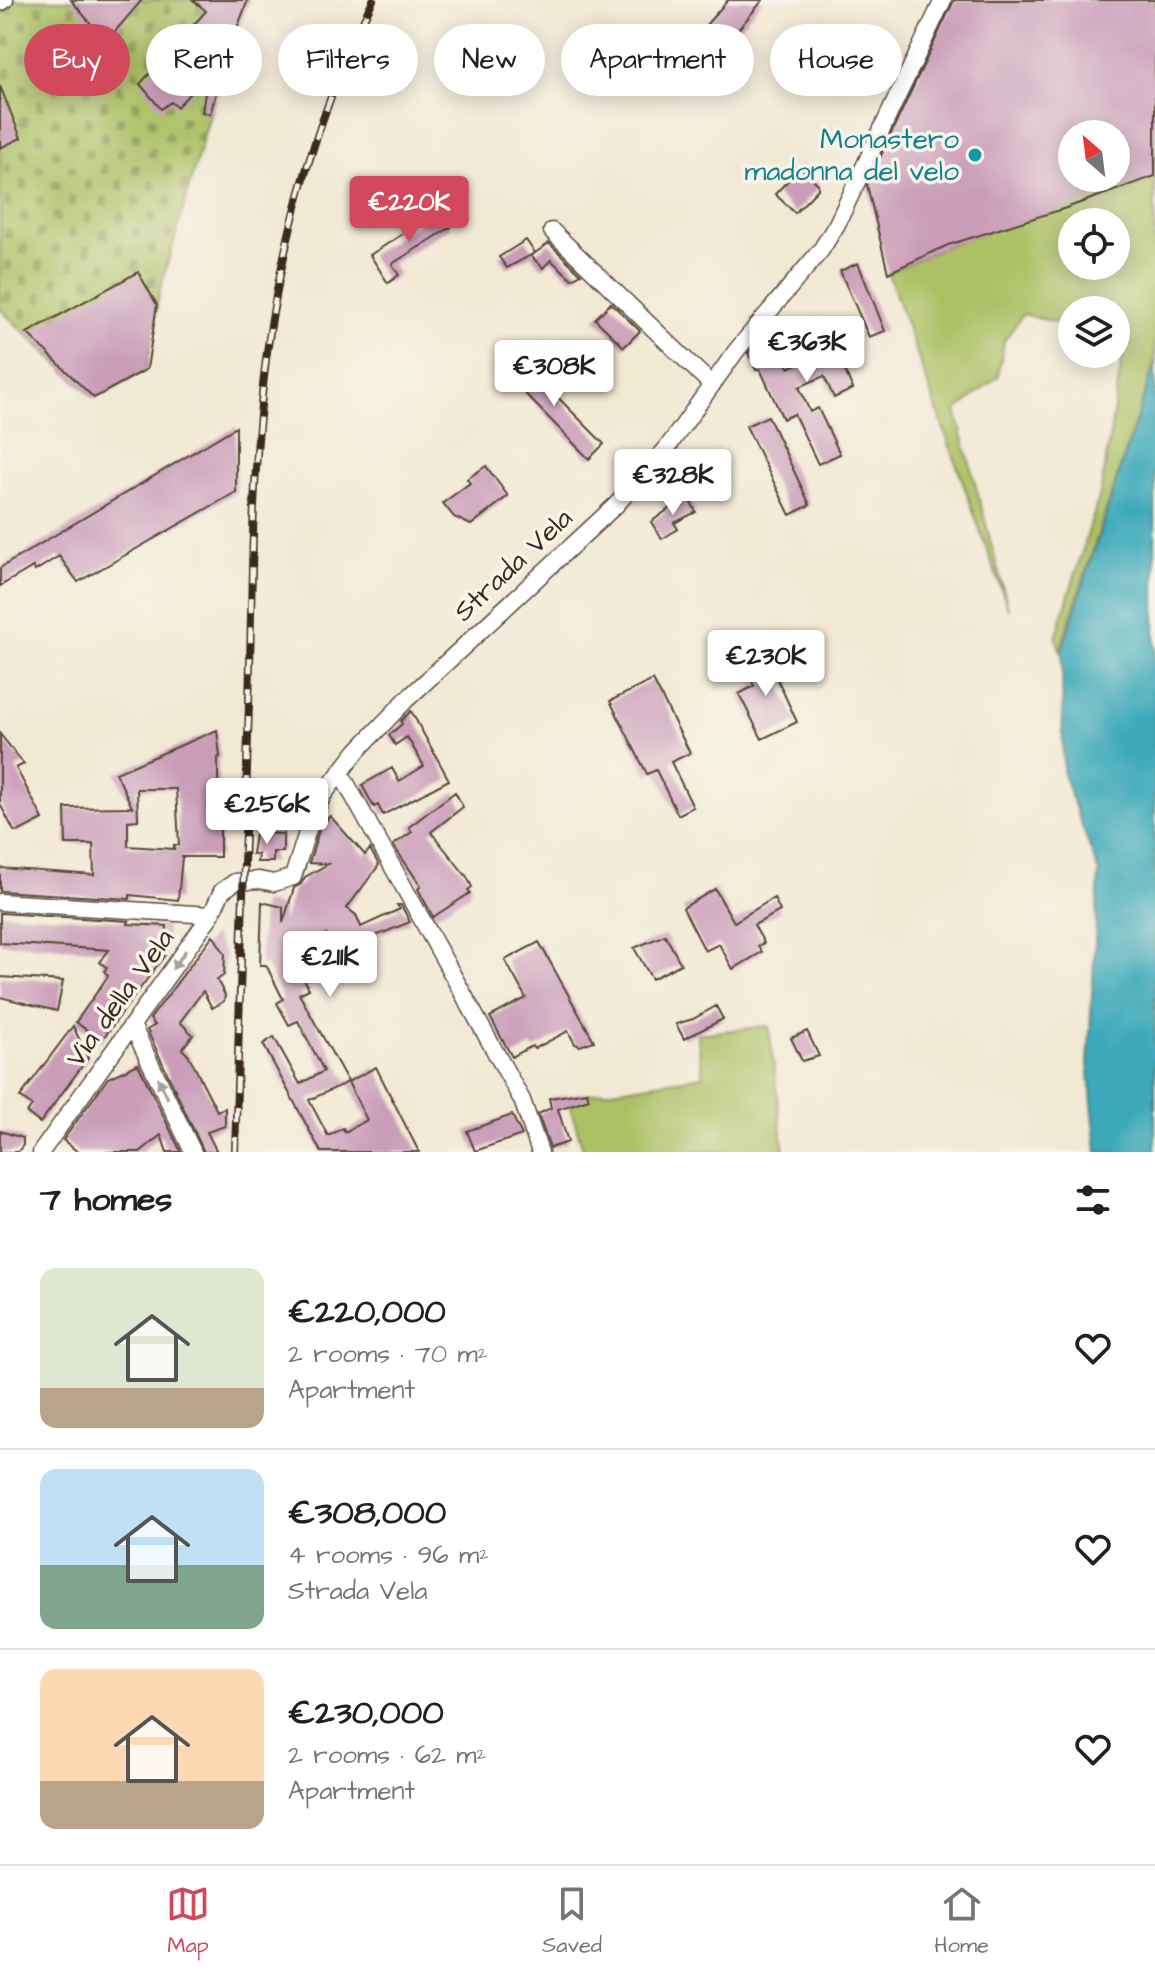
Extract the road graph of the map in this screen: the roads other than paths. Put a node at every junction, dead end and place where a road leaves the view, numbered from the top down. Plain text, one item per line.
1 (5, 0) edge
2 (943, 0) edge
3 (0, 3) edge
4 (552, 231) dead end
5 (712, 385) junction
6 (340, 772) junction
7 (244, 880) joint
8 (0, 902) edge
9 (211, 915) junction
10 (132, 1025) junction
11 (41, 1152) edge
12 (193, 1152) edge
13 (540, 1152) edge

1 - 3 street
2 - 5 street, Strada Vela
4 - 5 street
5 - 6 street, Strada Vela
6 - 7 street, Strada Vela
6 - 13 street
7 - 9 street, Via della Vela
8 - 9 street
9 -> 10 street, Via della Vela
10 - 11 street, Via della Vela
12 -> 10 street

